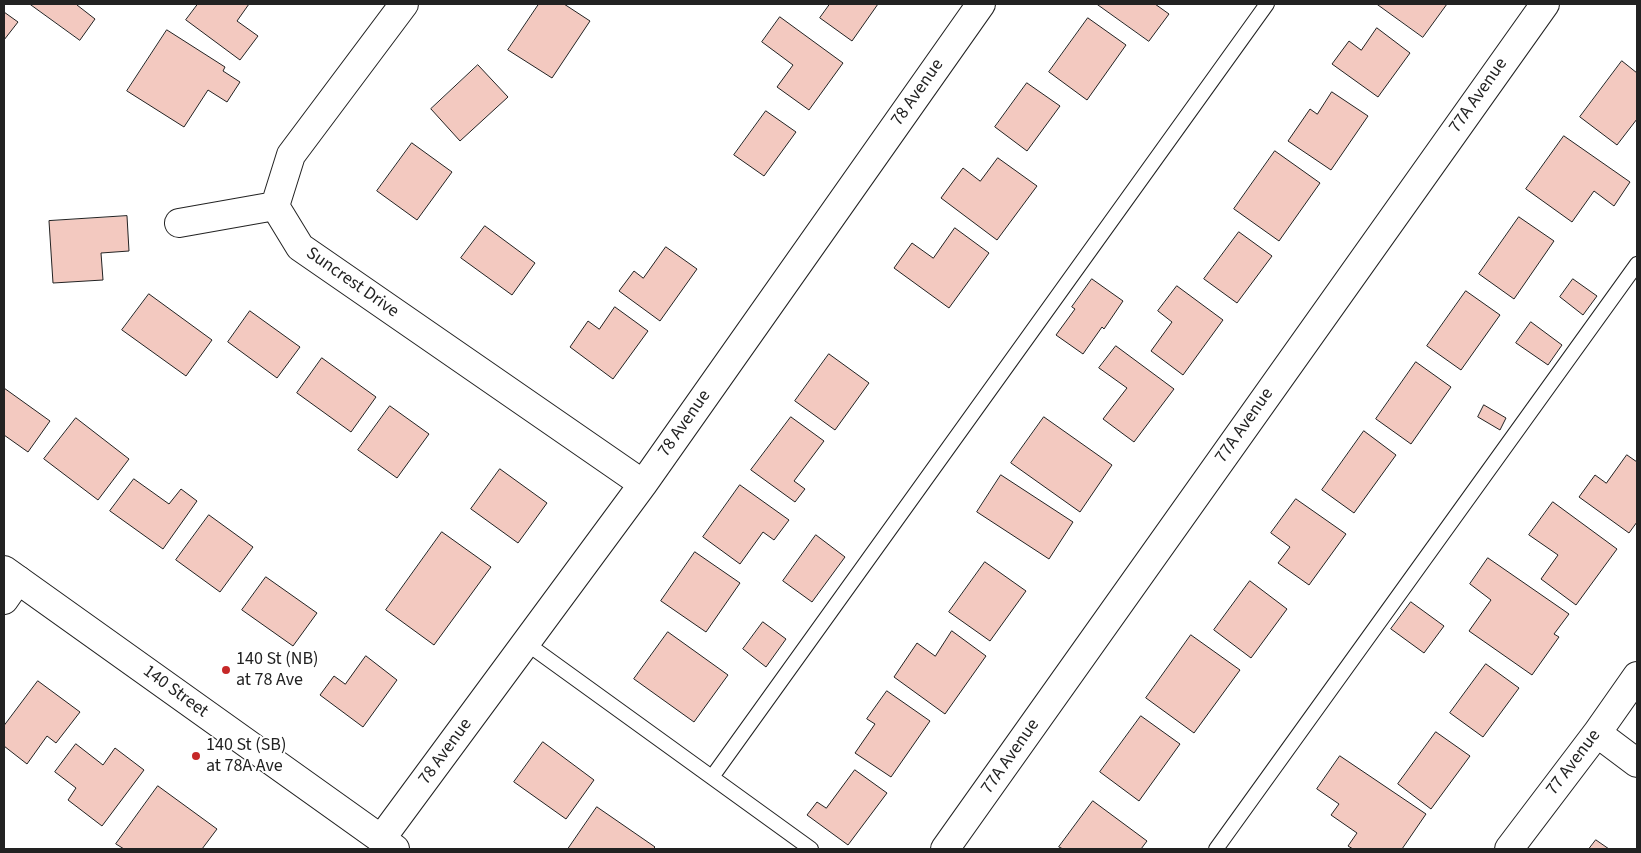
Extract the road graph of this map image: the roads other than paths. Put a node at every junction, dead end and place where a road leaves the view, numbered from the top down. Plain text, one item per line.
1 (404, 4) edge
2 (981, 4) edge
3 (1266, 4) edge
4 (1545, 4) edge
5 (275, 206) junction
6 (179, 223) dead end
7 (1637, 264) edge
8 (643, 484) junction
9 (8, 583) edge
10 (526, 643) junction
11 (1637, 676) edge
12 (1597, 734) junction
13 (1637, 763) edge
14 (712, 777) junction
15 (388, 844) edge
16 (811, 849) edge
17 (945, 849) edge
18 (1216, 849) edge
19 (1509, 849) edge

1 - 5 street
2 - 8 street, 78 Avenue
3 - 14 lane
4 - 17 street, 77A Avenue
5 - 6 street
5 - 8 street, Suncrest Drive
7 - 18 lane
8 - 10 street, 78 Avenue
9 - 15 street, 140 Street
10 - 14 lane
10 - 15 street, 78 Avenue
11 - 12 street, 77 Avenue
12 - 13 street
12 - 19 street, 77 Avenue
14 - 16 lane

